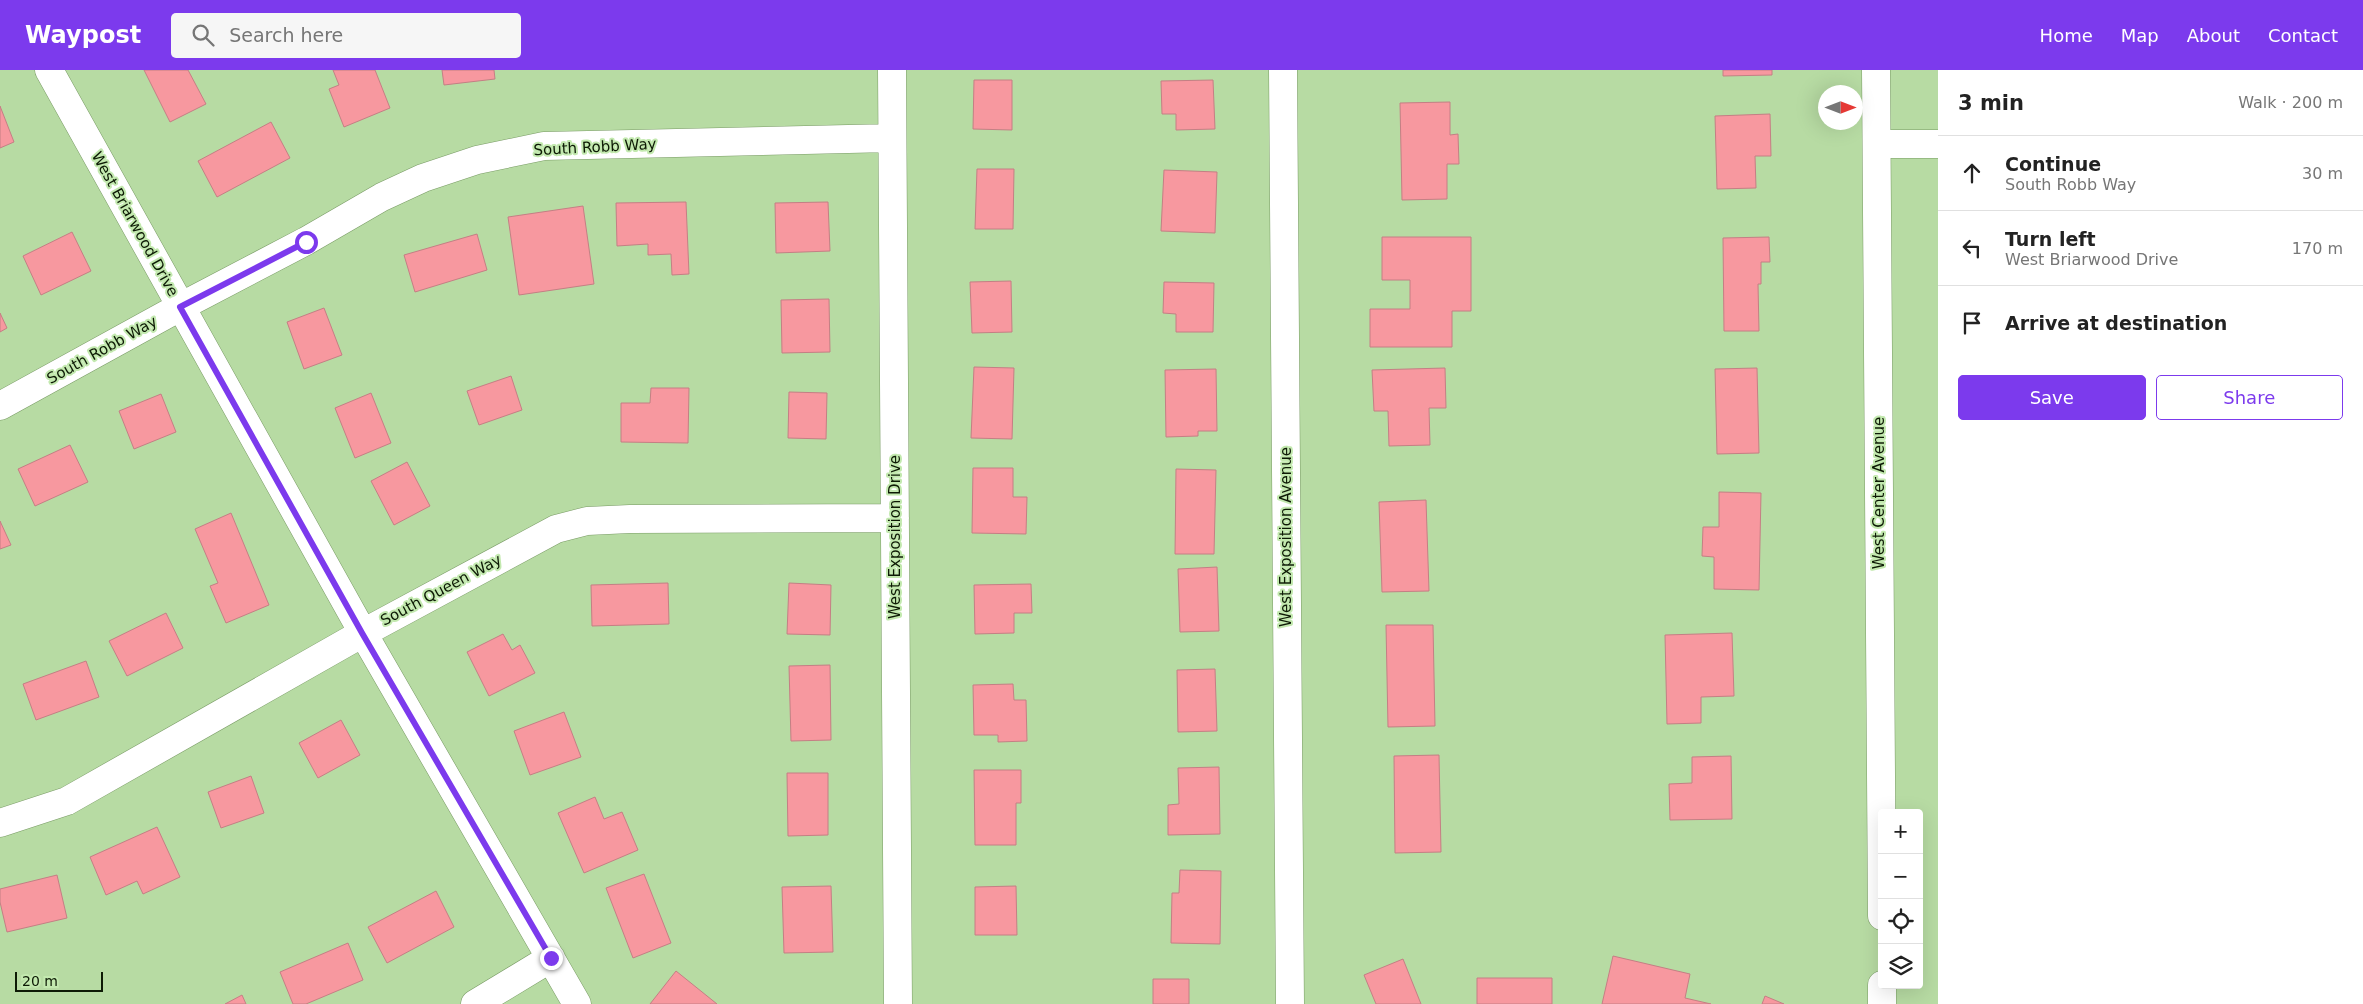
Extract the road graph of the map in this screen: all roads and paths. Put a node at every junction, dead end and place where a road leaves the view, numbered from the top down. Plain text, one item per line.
1 (49, 70) edge
2 (892, 70) edge
3 (1283, 70) edge
4 (1876, 70) edge
5 (891, 138) junction
6 (1877, 144) junction
7 (1938, 144) edge
8 (180, 307) junction
9 (0, 406) edge
10 (895, 518) junction
11 (362, 633) junction
12 (0, 823) edge
13 (1882, 899) edge
14 (551, 958) junction
15 (1882, 989) edge
16 (475, 1004) edge
17 (577, 1004) edge
18 (898, 1004) edge
19 (1290, 1004) edge
20 (1882, 1004) edge

1 - 8 street, West Briarwood Drive
2 - 5 street, West Exposition Drive
3 - 19 street, West Exposition Avenue
4 - 6 street, West Center Avenue
5 - 8 street, South Robb Way
5 - 10 street, West Exposition Drive
6 - 7 street
6 - 13 street, West Center Avenue
8 - 9 street, South Robb Way
8 - 11 street, West Briarwood Drive
10 - 11 street, South Queen Way
10 - 18 street, West Exposition Drive
11 - 12 street, South Queen Way
11 - 14 street, West Briarwood Drive
14 - 16 street
14 - 17 street, West Briarwood Drive
15 - 20 street

